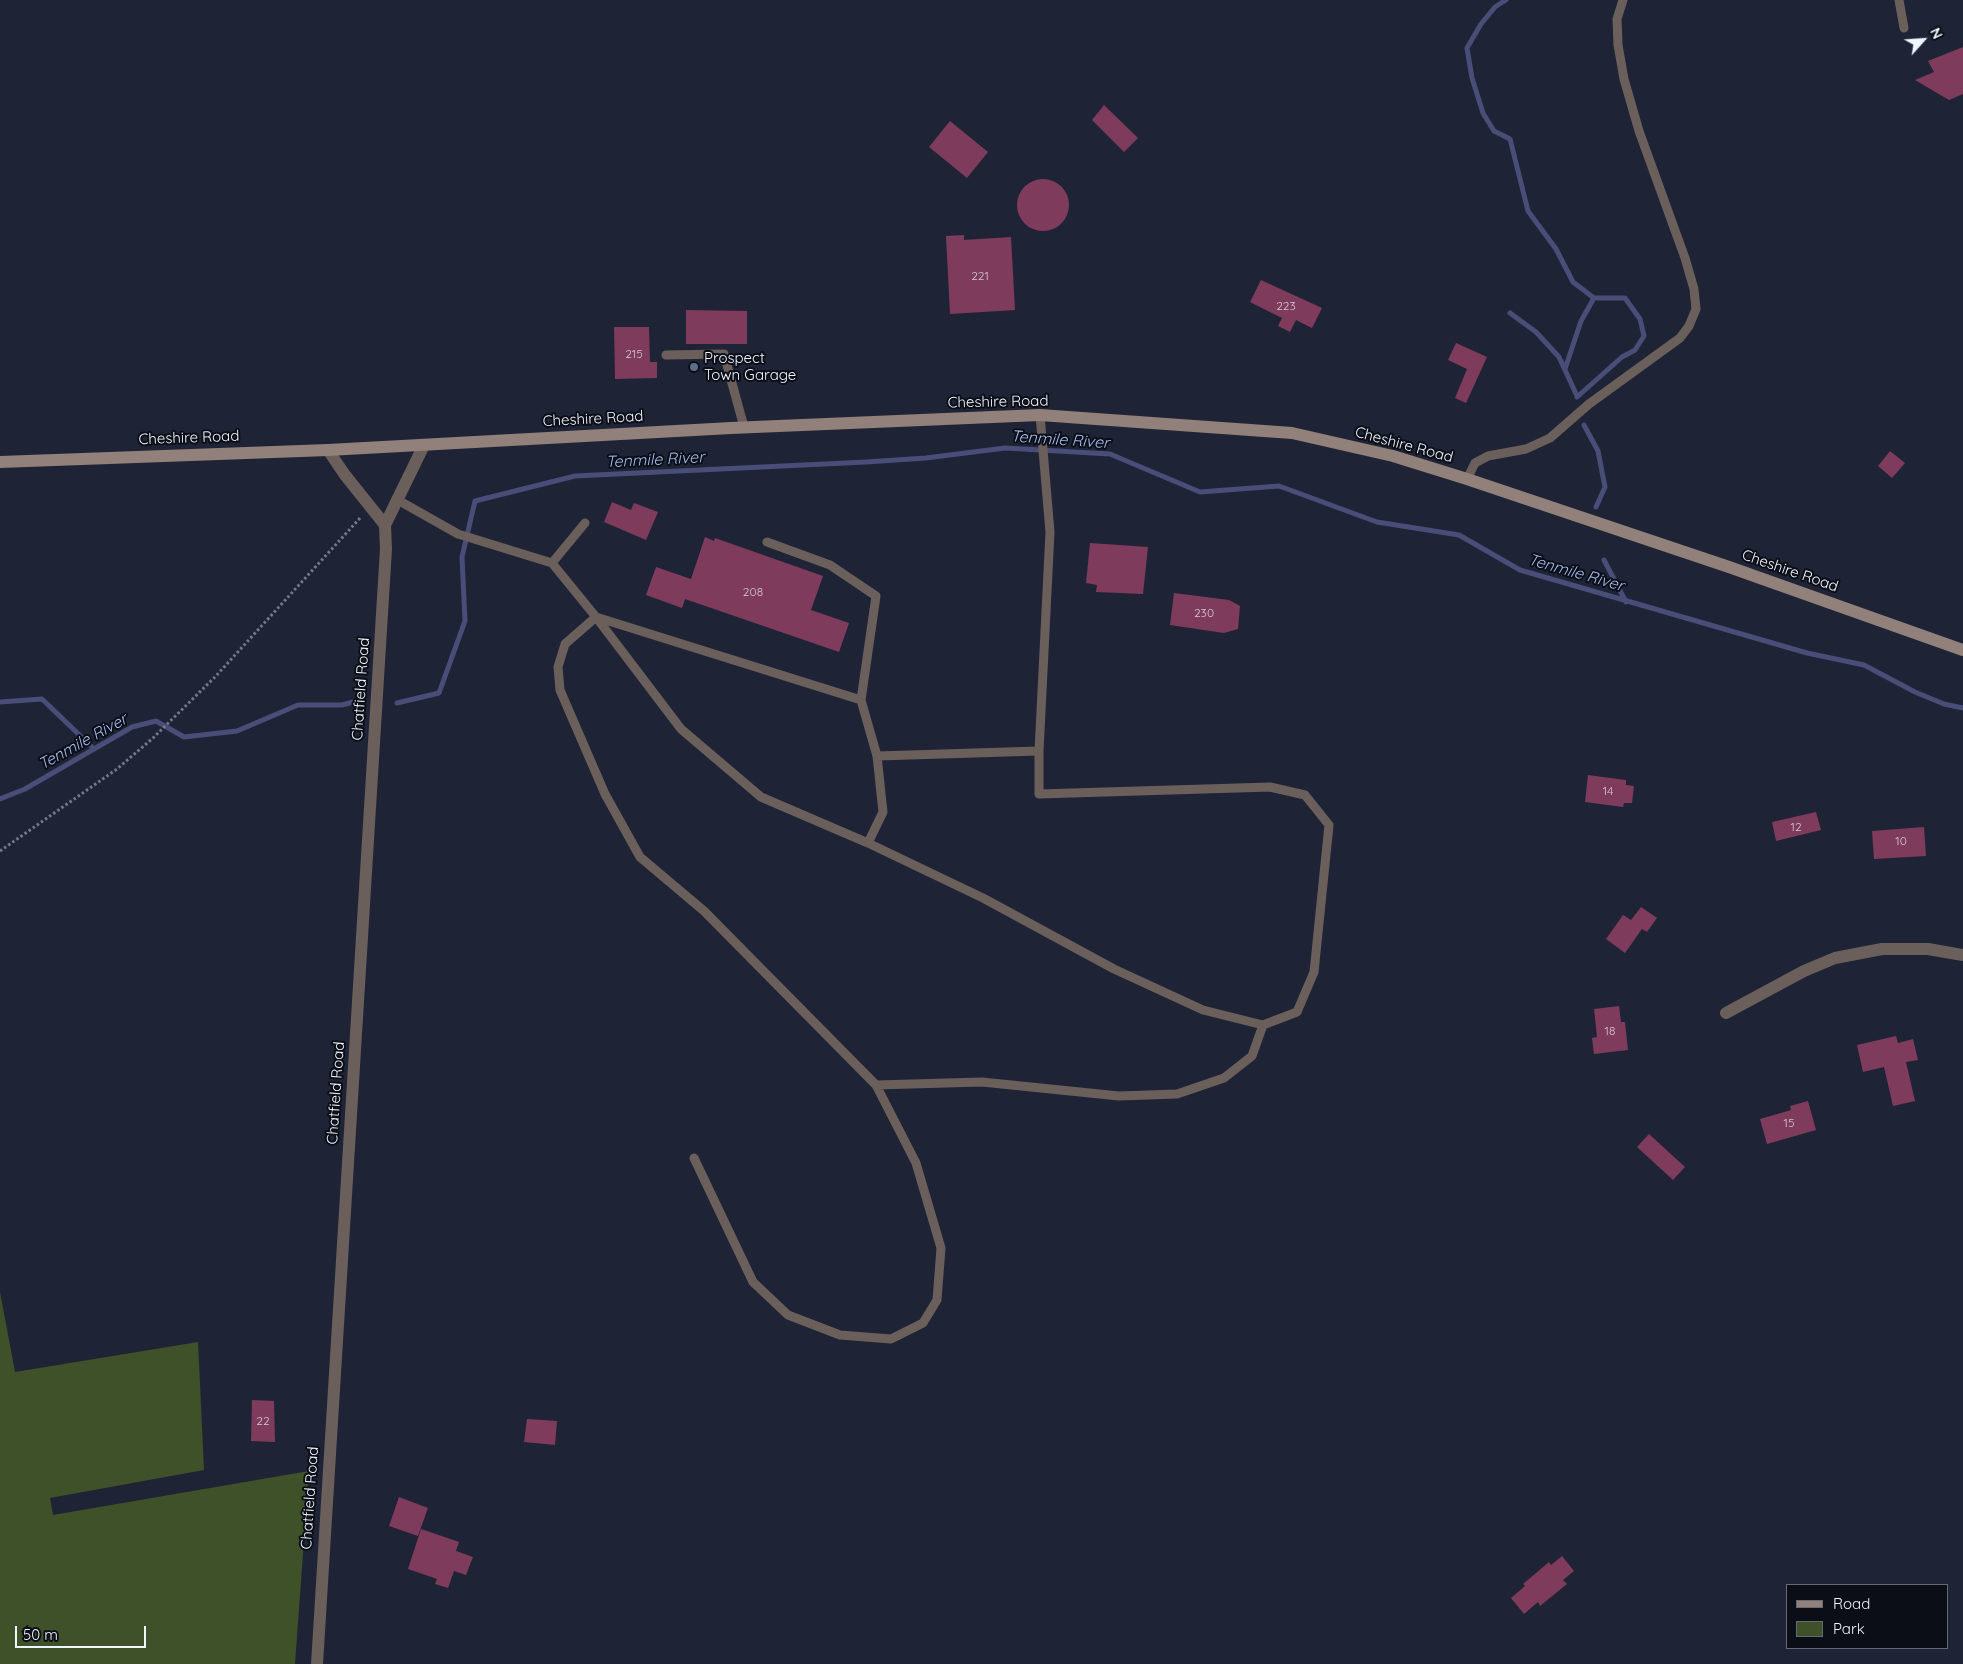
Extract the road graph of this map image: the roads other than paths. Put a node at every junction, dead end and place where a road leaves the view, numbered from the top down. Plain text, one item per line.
1 (1622, 0) edge
2 (1899, 0) edge
3 (1904, 28) dead end
4 (666, 355) dead end
5 (1040, 416) junction
6 (744, 427) junction
7 (424, 445) junction
8 (328, 450) junction
9 (0, 462) edge
10 (1467, 479) junction
11 (396, 499) junction
12 (585, 523) dead end
13 (385, 525) junction
14 (766, 542) dead end
15 (552, 563) junction
16 (596, 618) junction
17 (1963, 650) edge
18 (861, 700) junction
19 (1039, 750) junction
20 (877, 756) junction
21 (868, 843) junction
22 (1963, 954) edge
23 (1726, 1013) dead end
24 (1263, 1025) junction
25 (876, 1085) junction
26 (694, 1158) dead end
27 (317, 1664) edge

1 - 10 lane
2 - 3 lane
4 - 6 lane
5 - 6 main road, Cheshire Road
5 - 10 main road, Cheshire Road
5 - 19 lane
6 - 7 main road, Cheshire Road
7 - 8 main road, Cheshire Road
7 - 11 street, Chatfield Road
8 - 9 main road, Cheshire Road
8 - 13 street
10 - 17 main road, Cheshire Road
11 - 13 street, Chatfield Road
11 - 15 lane
12 - 15 lane
13 - 27 street, Chatfield Road
14 - 18 lane
15 - 16 lane
16 - 18 lane
16 - 21 lane
16 - 25 lane
18 - 20 lane
19 - 20 lane
19 - 24 lane
20 - 21 lane
21 - 24 lane
22 - 23 street
24 - 25 lane
25 - 26 lane

